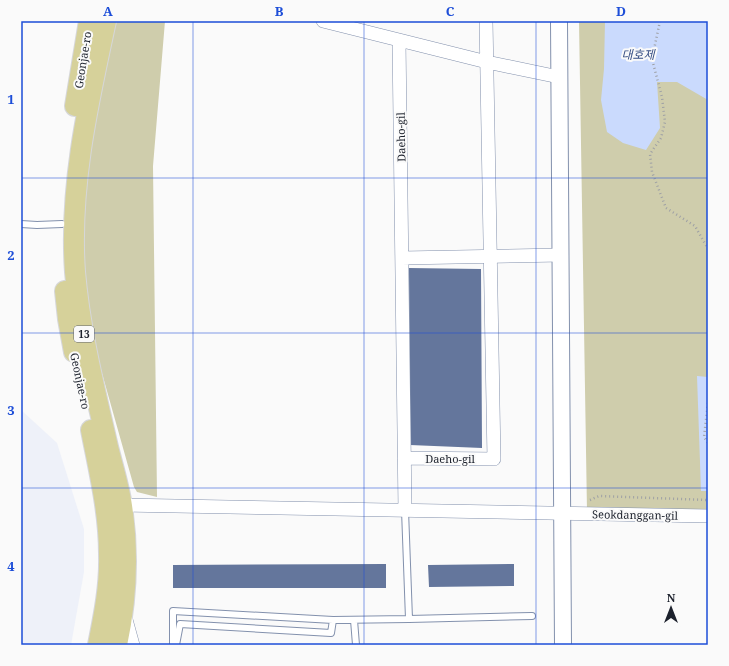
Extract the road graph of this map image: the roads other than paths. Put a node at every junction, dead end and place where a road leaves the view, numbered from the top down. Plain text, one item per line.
1 (89, 21) edge
2 (106, 21) edge
3 (326, 21) edge
4 (486, 21) edge
5 (558, 21) edge
6 (400, 41) junction
7 (487, 62) junction
8 (559, 77) junction
9 (21, 224) edge
10 (62, 224) junction
11 (490, 256) junction
12 (560, 256) junction
13 (402, 258) junction
14 (404, 458) junction
15 (122, 505) junction
16 (405, 510) junction
17 (563, 514) junction
18 (708, 516) edge
19 (124, 611) junction
20 (532, 616) dead end
21 (409, 619) junction
22 (333, 620) junction
23 (354, 620) junction
24 (98, 645) edge
25 (117, 645) edge
26 (133, 645) edge
27 (173, 645) edge
28 (176, 645) edge
29 (356, 645) edge
30 (563, 645) edge

1 - 10 main road, Geonjae-ro / 13
2 - 15 main road, Geonjae-ro / 13
3 - 6 street
4 - 7 street, Daeho-gil
5 - 8 street
6 - 7 street
6 - 13 street, Daeho-gil
7 - 8 street
7 - 11 street, Daeho-gil
8 - 12 street
9 - 10 lane
10 - 24 main road, Geonjae-ro / 13
11 - 12 street
11 - 13 street
11 - 14 street, Daeho-gil
12 - 17 street
13 - 14 street, Daeho-gil
14 - 16 street
15 - 16 street, Seokdanggan-gil
15 - 19 main road, Geonjae-ro / 13
16 - 17 street, Seokdanggan-gil
16 - 21 lane
17 - 18 street, Seokdanggan-gil
17 - 30 street
19 - 25 main road, Geonjae-ro / 13
19 - 26 street, Geonjae-ro
20 - 21 lane
21 - 23 lane
22 - 23 lane
22 - 27 lane
22 - 28 lane
23 - 29 lane

